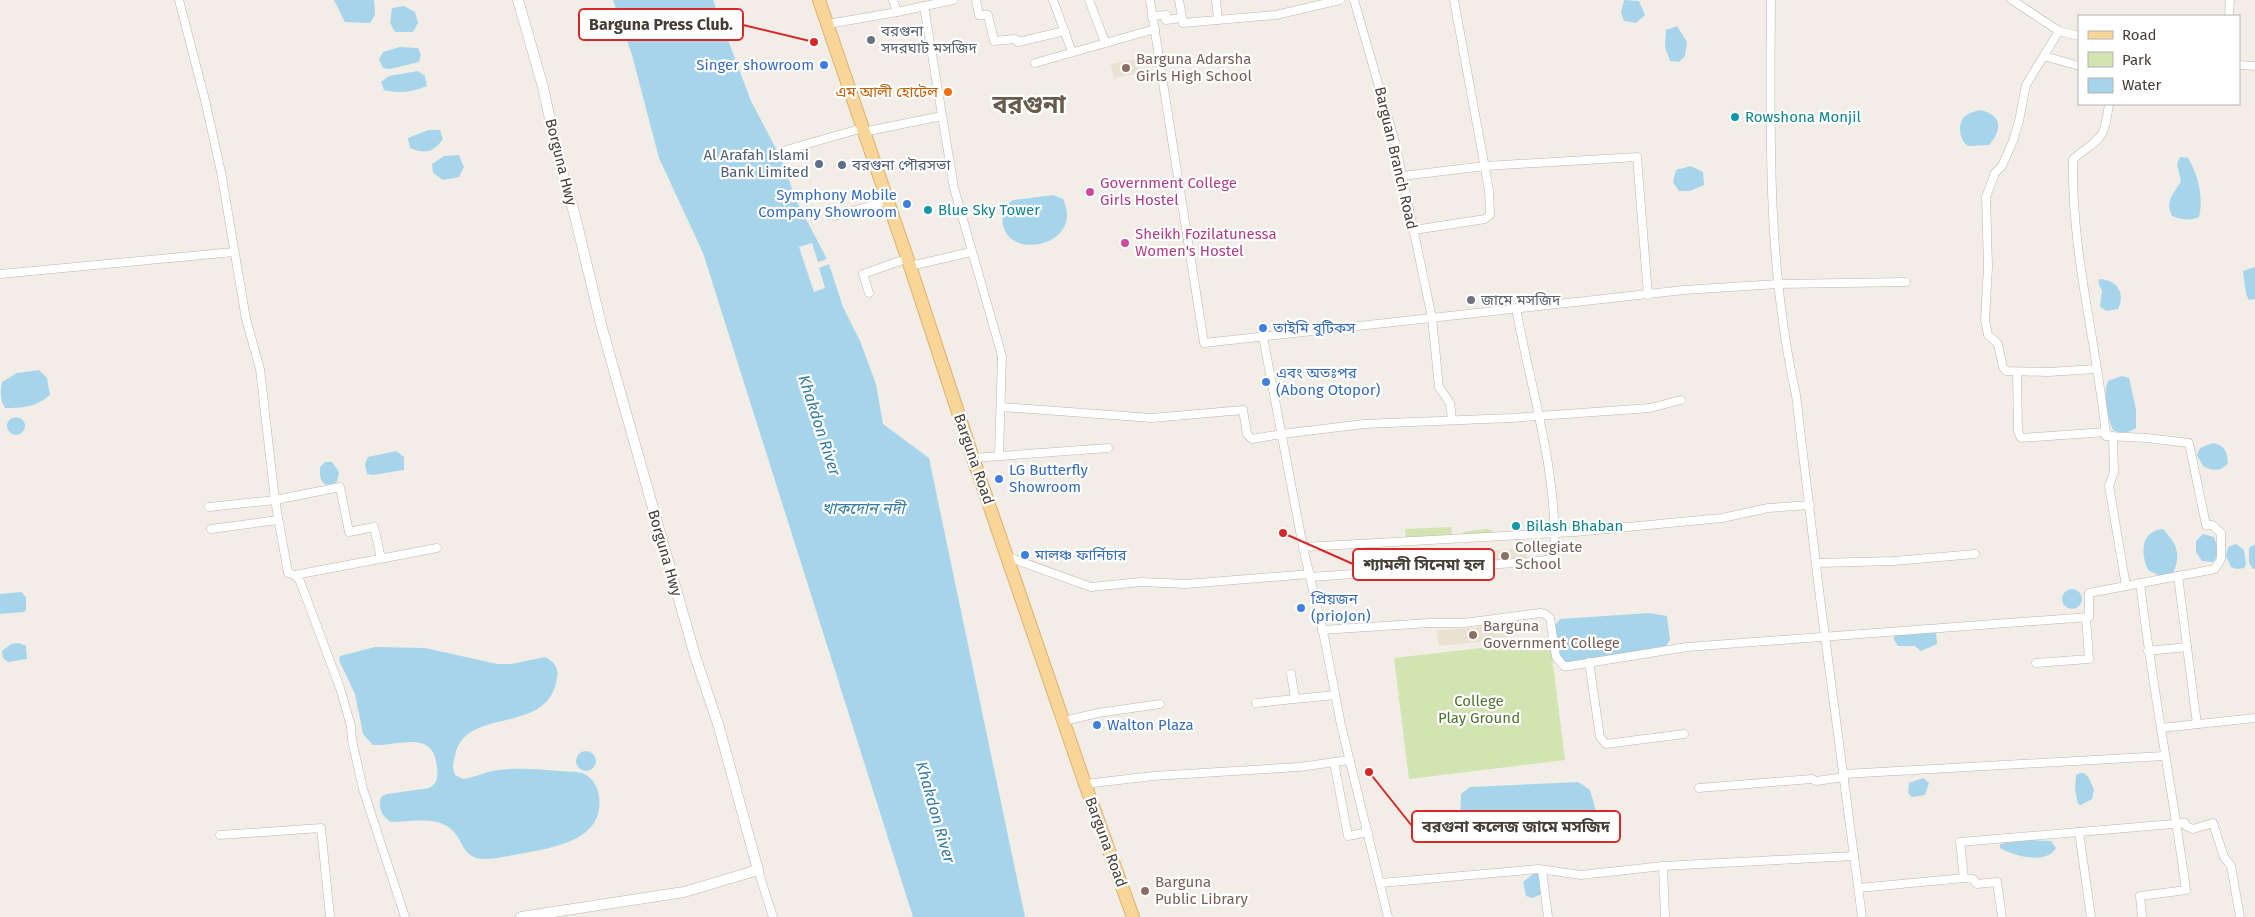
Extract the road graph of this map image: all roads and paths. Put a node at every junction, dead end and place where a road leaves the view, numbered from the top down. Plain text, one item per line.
1 (179, 0) edge
2 (518, 0) edge
3 (814, 0) edge
4 (819, 0) edge
5 (893, 0) edge
6 (952, 0) edge
7 (976, 0) edge
8 (1053, 0) edge
9 (1089, 0) edge
10 (1150, 0) edge
11 (1179, 0) edge
12 (1216, 0) edge
13 (1340, 0) edge
14 (1354, 0) edge
15 (1454, 0) edge
16 (1771, 0) edge
17 (2012, 0) edge
18 (2230, 0) edge
19 (924, 6) junction
20 (897, 12) junction
21 (2229, 15) edge
22 (1152, 16) junction
23 (1182, 18) junction
24 (1218, 20) junction
25 (828, 24) junction
26 (1154, 29) junction
27 (2059, 31) junction
28 (1064, 32) junction
29 (2078, 36) edge
30 (1105, 42) junction
31 (1072, 52) junction
32 (2044, 56) junction
33 (1035, 63) dead end
34 (2240, 64) edge
35 (2078, 66) edge
36 (2255, 66) edge
37 (2109, 105) edge
38 (942, 116) junction
39 (859, 131) junction
40 (786, 150) dead end
41 (1485, 166) junction
42 (1402, 176) junction
43 (880, 203) junction
44 (835, 216) dead end
45 (1414, 230) junction
46 (234, 252) junction
47 (971, 252) junction
48 (905, 263) junction
49 (0, 274) edge
50 (1906, 282) dead end
51 (1778, 284) junction
52 (869, 293) dead end
53 (1648, 295) junction
54 (1516, 308) junction
55 (1432, 318) junction
56 (1263, 337) junction
57 (2096, 369) junction
58 (2017, 372) junction
59 (1682, 400) dead end
60 (1001, 407) junction
61 (1538, 415) junction
62 (1452, 420) junction
63 (1282, 434) junction
64 (2109, 434) junction
65 (1108, 448) dead end
66 (1000, 455) junction
67 (973, 458) junction
68 (275, 500) junction
69 (1810, 505) junction
70 (209, 507) dead end
71 (278, 520) junction
72 (212, 529) dead end
73 (1554, 533) junction
74 (1303, 547) junction
75 (437, 548) dead end
76 (1975, 554) dead end
77 (1008, 557) junction
78 (381, 558) junction
79 (1817, 563) junction
80 (296, 575) junction
81 (1310, 576) junction
82 (2178, 576) junction
83 (2140, 583) junction
84 (2126, 586) junction
85 (2086, 617) junction
86 (1322, 630) junction
87 (1825, 637) junction
88 (2187, 647) junction
89 (2148, 651) junction
90 (1589, 662) junction
91 (2036, 663) dead end
92 (1291, 674) dead end
93 (1335, 695) junction
94 (1294, 698) junction
95 (1256, 703) dead end
96 (1160, 704) dead end
97 (2255, 718) edge
98 (1064, 721) junction
99 (2197, 724) junction
100 (2161, 728) junction
101 (1684, 734) dead end
102 (2164, 756) junction
103 (1350, 760) junction
104 (1334, 762) junction
105 (1844, 775) junction
106 (1085, 784) junction
107 (1699, 788) dead end
108 (2177, 823) junction
109 (1368, 832) junction
110 (2079, 832) junction
111 (220, 835) dead end
112 (1854, 856) junction
113 (1663, 866) junction
114 (758, 870) junction
115 (1542, 870) junction
116 (1964, 878) junction
117 (1380, 883) junction
118 (1858, 888) junction
119 (330, 917) edge
120 (405, 917) edge
121 (521, 917) edge
122 (773, 917) edge
123 (1124, 917) edge
124 (1133, 917) edge
125 (1388, 917) edge
126 (1548, 917) edge
127 (1665, 917) edge
128 (1862, 917) edge
129 (2002, 917) edge
130 (2089, 917) edge
131 (2142, 917) edge
132 (2240, 917) edge

1 - 46 street
2 - 114 street, Borguna Hwy
3 - 39 main road, Barguna Road
4 - 25 main road, Barguna Road
5 - 20 street
6 - 19 street
7 - 28 street
8 - 28 street
9 - 30 street
10 - 22 street
11 - 23 street
12 - 24 street
13 - 24 street
14 - 42 street, Barguan Branch Road
15 - 41 street
16 - 51 street
17 - 27 street
18 - 21 street
19 - 20 street
19 - 38 street
20 - 25 street
22 - 23 street
22 - 26 street
23 - 24 street
25 - 39 main road, Barguna Road
26 - 30 street
26 - 56 street
27 - 29 street
27 - 32 street
28 - 31 street
30 - 31 street
31 - 33 street
32 - 35 street
32 - 58 street
34 - 36 street
37 - 57 street
38 - 39 street
38 - 47 street
39 - 40 street
39 - 43 main road, Barguna Road
39 - 48 main road, Barguna Road
41 - 42 street
41 - 45 street
41 - 53 street
42 - 45 street, Barguan Branch Road
43 - 44 street
43 - 48 main road, Barguna Road
45 - 55 street, Barguan Branch Road
46 - 49 street
46 - 68 street
47 - 48 street
47 - 60 street
48 - 52 street
48 - 67 main road, Barguna Road
48 - 123 main road, Barguna Road
50 - 51 street
51 - 53 street
51 - 69 street
53 - 54 street
54 - 55 street
54 - 61 street
55 - 56 street
55 - 62 street, Barguan Branch Road
56 - 63 street
57 - 58 street
57 - 64 street
58 - 64 street
59 - 61 street
60 - 63 street
60 - 66 street
61 - 62 street
61 - 73 street
62 - 63 street
63 - 74 street
64 - 82 street
64 - 84 street
65 - 66 street
66 - 67 street
67 - 77 main road, Barguna Road
68 - 70 street
68 - 71 street
68 - 78 street
69 - 73 street
69 - 79 street
71 - 72 street
71 - 80 street
73 - 74 street
73 - 81 street
74 - 81 street
75 - 78 street
76 - 79 street
77 - 81 street
77 - 98 main road, Barguna Road
78 - 80 street
79 - 87 street
80 - 120 street
81 - 86 street
82 - 83 street
82 - 88 street
83 - 84 street
83 - 89 street
84 - 85 street
85 - 87 street
85 - 91 street
86 - 90 street
86 - 93 street
87 - 90 street
87 - 105 street
88 - 89 street
88 - 99 street
89 - 100 street
90 - 101 street
92 - 94 street
93 - 94 street
93 - 103 street
94 - 95 street
96 - 98 street
97 - 99 street
98 - 106 main road, Barguna Road
99 - 100 street
100 - 102 street
102 - 105 street
102 - 108 street
103 - 104 street
103 - 109 street
104 - 106 street
104 - 109 street
105 - 107 street
105 - 112 street
106 - 124 main road, Barguna Road
108 - 110 street
108 - 131 street
108 - 132 street
109 - 117 street
110 - 116 street
110 - 130 street
111 - 119 street
112 - 113 street
112 - 118 street
113 - 115 street
113 - 127 street
114 - 121 street
114 - 122 street
115 - 117 street
115 - 126 street
116 - 118 street
116 - 129 street
117 - 125 street
118 - 128 street

